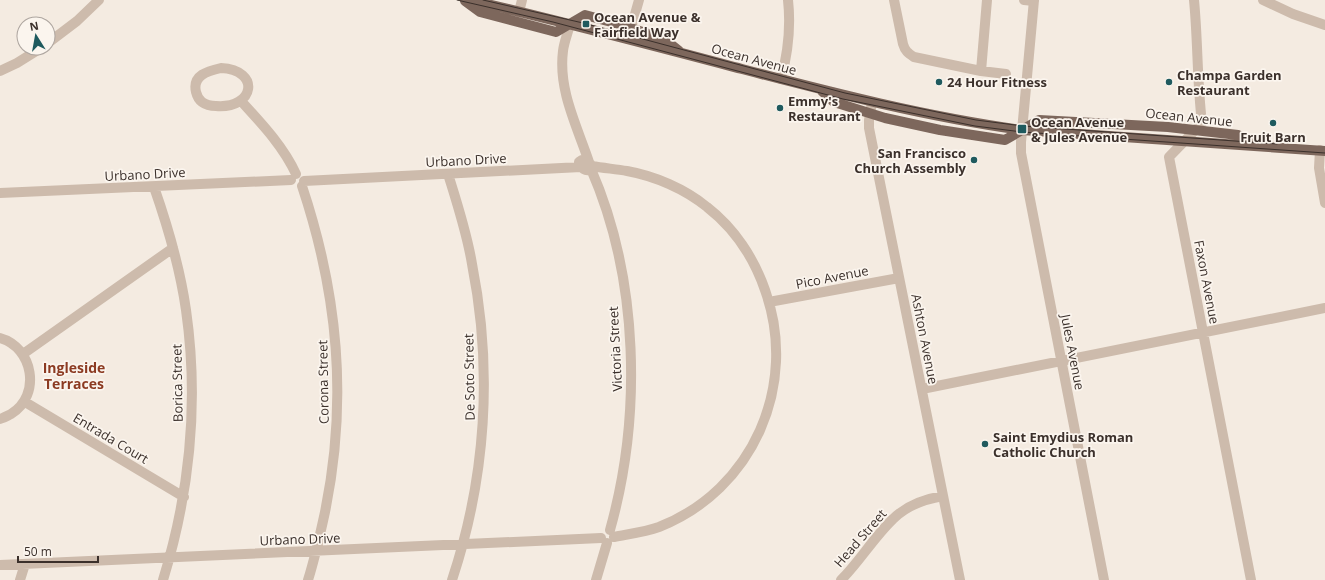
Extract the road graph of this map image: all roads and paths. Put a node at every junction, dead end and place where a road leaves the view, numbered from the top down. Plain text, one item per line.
1 (99, 0) edge
2 (464, 0) edge
3 (470, 0) edge
4 (522, 0) edge
5 (639, 0) edge
6 (788, 0) edge
7 (894, 0) edge
8 (988, 0) edge
9 (1024, 0) edge
10 (1034, 0) edge
11 (1194, 0) edge
12 (1263, 0) edge
13 (519, 12) junction
14 (570, 24) junction
15 (1325, 25) edge
16 (631, 28) junction
17 (56, 37) edge
18 (628, 39) junction
19 (682, 53) junction
20 (28, 56) edge
21 (0, 71) edge
22 (981, 71) junction
23 (1006, 74) dead end
24 (781, 80) junction
25 (820, 90) junction
26 (241, 101) junction
27 (872, 102) junction
28 (870, 113) junction
29 (1022, 130) junction
30 (1195, 130) junction
31 (1185, 140) junction
32 (1256, 146) junction
33 (1323, 151) edge
34 (588, 166) junction
35 (448, 174) junction
36 (293, 177) junction
37 (303, 183) junction
38 (154, 187) junction
39 (0, 193) edge
40 (1325, 203) edge
41 (173, 248) junction
42 (899, 278) junction
43 (770, 302) junction
44 (1325, 308) edge
45 (1204, 332) junction
46 (0, 338) edge
47 (23, 354) junction
48 (1062, 360) junction
49 (922, 389) junction
50 (25, 402) junction
51 (0, 419) edge
52 (943, 496) junction
53 (184, 497) junction
54 (608, 537) junction
55 (463, 545) junction
56 (316, 552) junction
57 (170, 558) junction
58 (25, 564) junction
59 (0, 565) edge
60 (20, 580) edge
61 (163, 580) edge
62 (308, 580) edge
63 (452, 580) edge
64 (596, 580) edge
65 (841, 580) edge
66 (960, 580) edge
67 (1104, 580) edge
68 (1251, 580) edge

1 - 17 street
2 - 14 main road, Ocean Avenue
3 - 13 main road, Ocean Avenue
4 - 13 street
5 - 16 street
6 - 24 street
7 - 22 street
8 - 22 street
9 - 10 street
10 - 29 street, Jules Avenue
11 - 30 street, Faxon Avenue
12 - 15 street
13 - 14 main road, Ocean Avenue
14 - 16 main road, Ocean Avenue
14 - 18 main road, Ocean Avenue
14 - 34 street, Victoria Street
16 - 18 street
16 - 19 main road, Ocean Avenue
18 - 19 main road, Ocean Avenue
19 - 24 main road, Ocean Avenue
20 - 21 street
22 - 23 street
24 - 25 main road, Ocean Avenue
25 - 27 main road, Ocean Avenue
25 - 28 main road, Ocean Avenue
26 - 26 street
26 - 36 street
27 - 28 street, Ashton Avenue
27 - 29 main road, Ocean Avenue
28 - 29 main road, Ocean Avenue
28 - 42 street, Ashton Avenue
29 - 30 main road, Ocean Avenue
29 - 31 main road, Ocean Avenue
29 - 48 street, Jules Avenue
30 - 31 street, Faxon Avenue
30 - 32 main road, Ocean Avenue
31 - 32 main road, Ocean Avenue
31 - 45 street, Faxon Avenue
32 - 33 main road, Ocean Avenue
33 - 40 street
34 - 35 street, Urbano Drive
34 - 43 street, Urbano Drive
34 - 54 street, Victoria Street
35 - 37 street, Urbano Drive
35 - 55 street, De Soto Street
36 - 37 street
36 - 38 street, Urbano Drive
37 - 56 street, Corona Street
38 - 39 street, Urbano Drive
38 - 41 street, Borica Street
41 - 47 street
41 - 53 street, Borica Street
42 - 43 street, Pico Avenue
42 - 49 street, Ashton Avenue
43 - 54 street, Urbano Drive
44 - 45 street
45 - 48 street
45 - 68 street, Faxon Avenue
46 - 47 street
47 - 50 street
48 - 49 street
48 - 67 street, Jules Avenue
49 - 52 street, Ashton Avenue
50 - 51 street
50 - 53 street, Entrada Court
52 - 65 street, Head Street
52 - 66 street, Ashton Avenue
53 - 57 street, Borica Street
54 - 55 street, Urbano Drive
54 - 64 street, Victoria Street
55 - 56 street, Urbano Drive
55 - 63 street, De Soto Street
56 - 57 street, Urbano Drive
56 - 62 street, Corona Street
57 - 58 street, Urbano Drive
57 - 61 street, Borica Street
58 - 59 street, Urbano Drive
58 - 60 street

